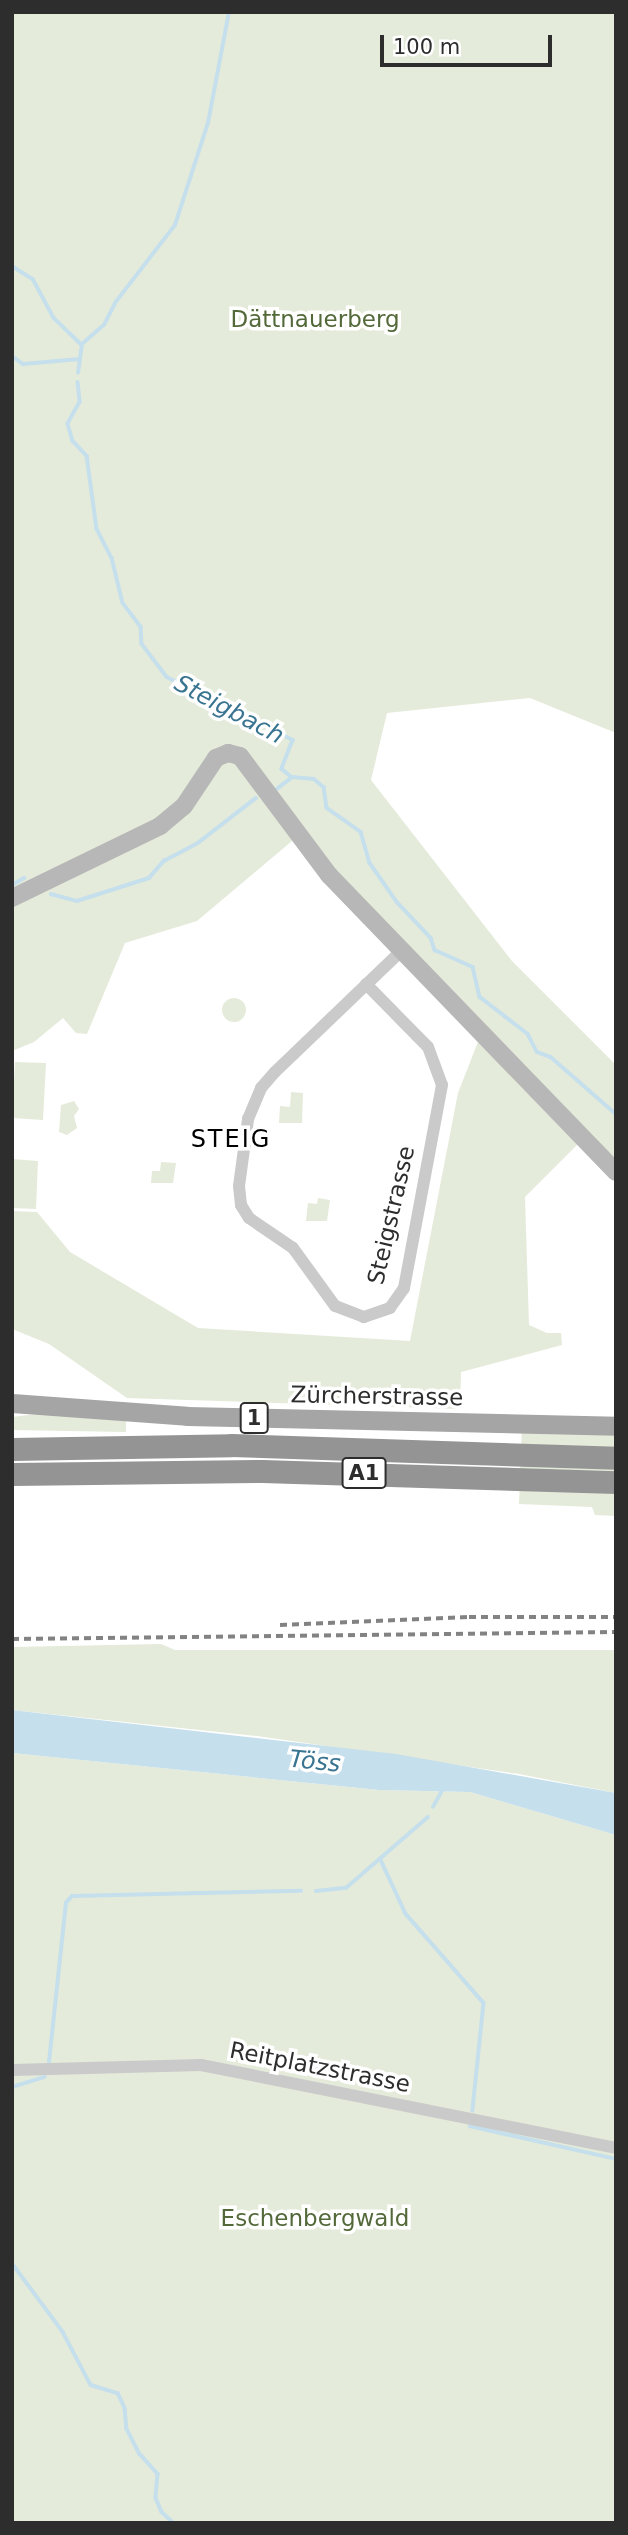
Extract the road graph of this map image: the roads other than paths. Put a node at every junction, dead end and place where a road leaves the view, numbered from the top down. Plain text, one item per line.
1 (12, 898) edge
2 (401, 951) junction
3 (366, 984) junction
4 (616, 1172) edge
5 (12, 1403) edge
6 (616, 1426) edge
7 (12, 1449) edge
8 (616, 1458) edge
9 (12, 1474) edge
10 (616, 1482) edge
11 (12, 2070) edge
12 (616, 2148) edge

1 - 2 main road
2 - 3 street, Steigstrasse
2 - 4 main road
3 - 3 street, Steigstrasse
5 - 6 main road, Zürcherstrasse / 1
7 - 8 highway, A1
9 - 10 highway, A1
11 - 12 street, Reitplatzstrasse

